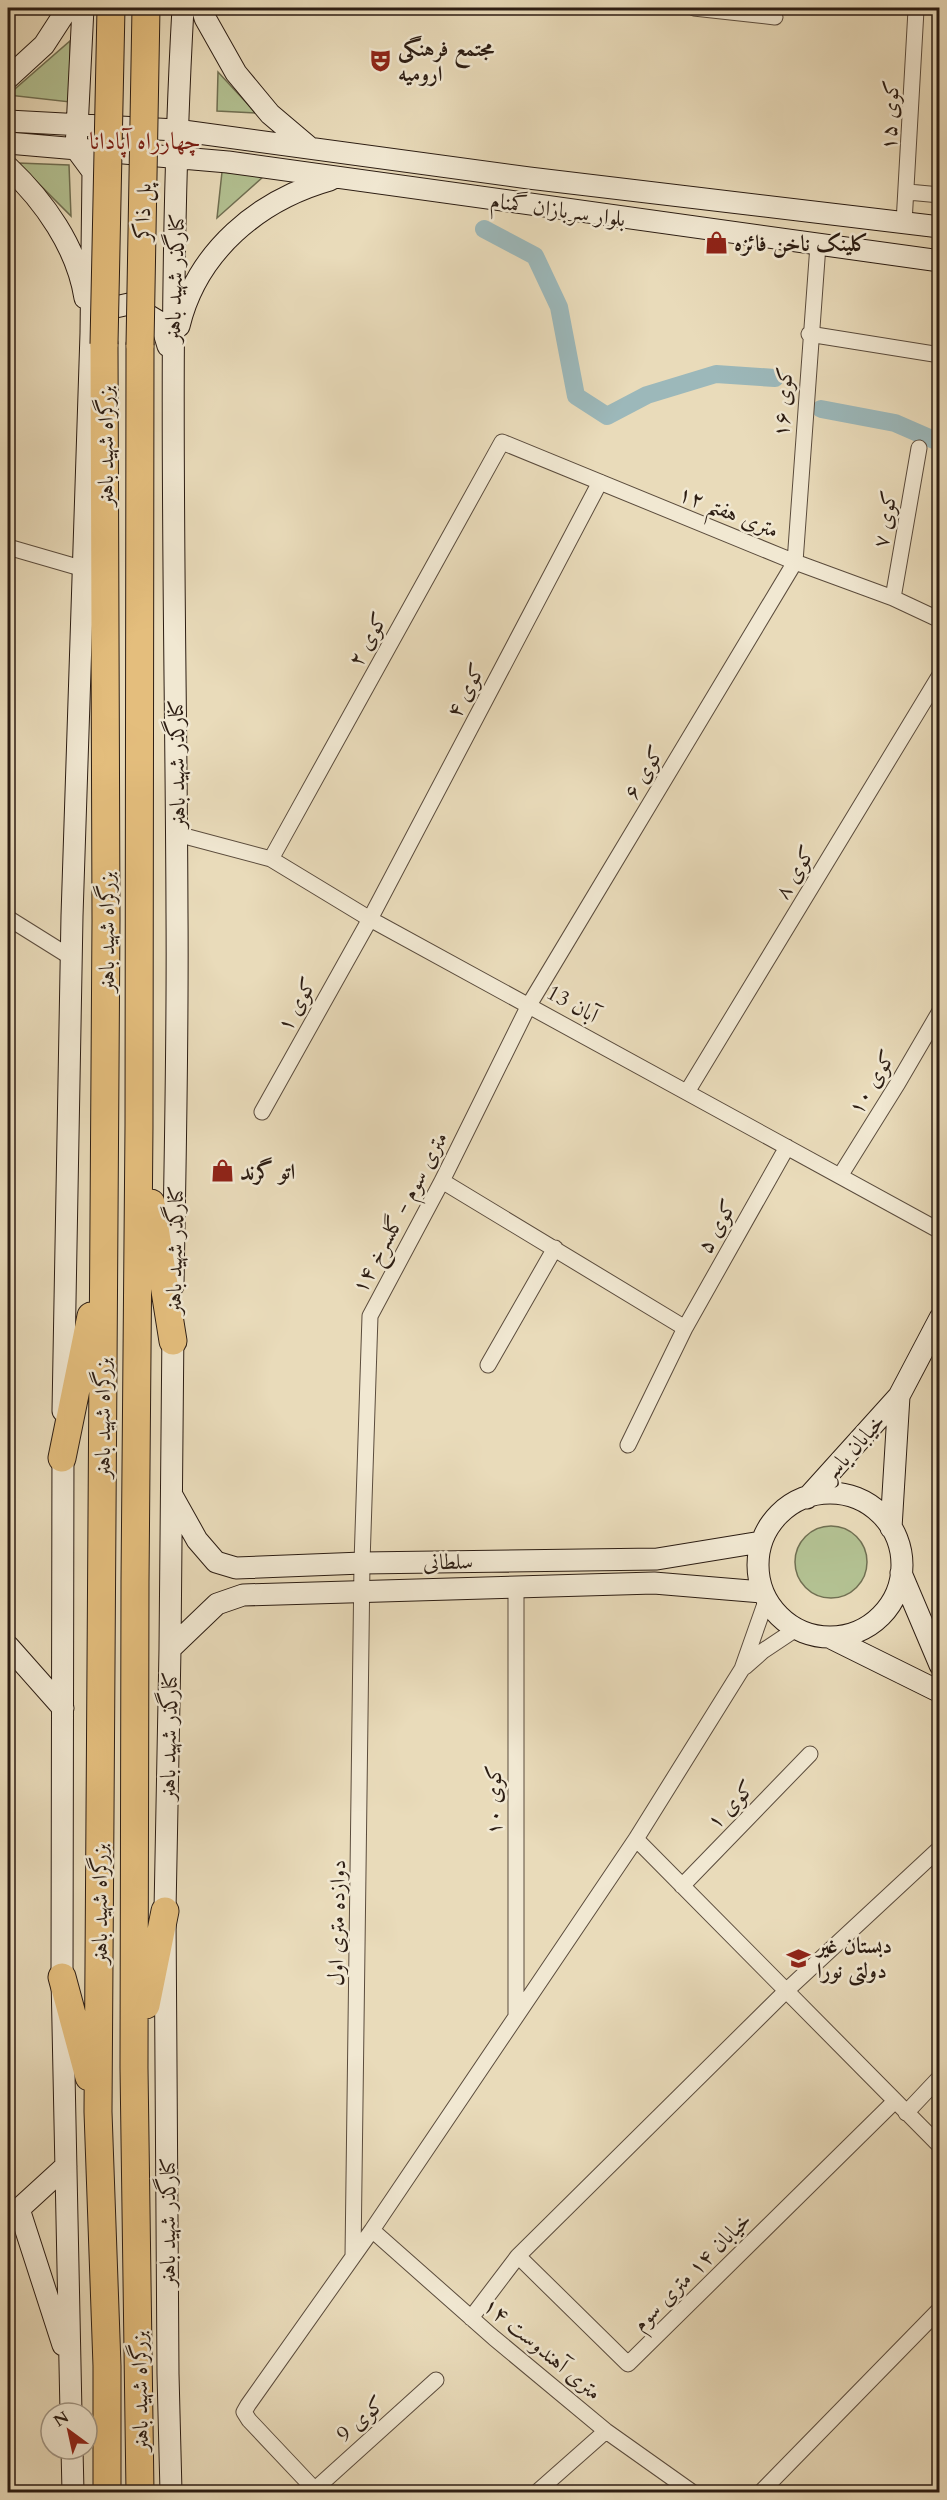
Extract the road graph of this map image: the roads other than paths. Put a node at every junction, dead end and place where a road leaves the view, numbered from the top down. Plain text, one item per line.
1 (68, 8) edge
2 (83, 8) edge
3 (111, 8) edge
4 (146, 8) edge
5 (183, 8) edge
6 (202, 8) edge
7 (694, 8) edge
8 (738, 10) edge
9 (916, 10) dead end
10 (776, 17) dead end
11 (8, 78) edge
12 (8, 121) edge
13 (77, 123) junction
14 (176, 130) junction
15 (8, 143) edge
16 (309, 148) junction
17 (76, 149) junction
18 (176, 158) junction
19 (8, 167) edge
20 (336, 178) junction
21 (908, 192) junction
22 (939, 195) edge
23 (904, 223) junction
24 (939, 227) edge
25 (818, 245) junction
26 (939, 261) edge
27 (810, 334) junction
28 (98, 338) junction
29 (140, 345) joint
30 (939, 355) edge
31 (172, 358) junction
32 (502, 442) joint
33 (919, 448) dead end
34 (600, 482) junction
35 (8, 547) edge
36 (795, 562) junction
37 (84, 569) junction
38 (893, 598) junction
39 (939, 620) edge
40 (939, 675) edge
41 (177, 834) junction
42 (271, 859) junction
43 (8, 918) edge
44 (370, 919) junction
45 (72, 958) junction
46 (529, 1005) junction
47 (939, 1011) edge
48 (687, 1092) junction
49 (262, 1112) dead end
50 (139, 1126) junction
51 (787, 1147) junction
52 (840, 1176) junction
53 (442, 1181) junction
54 (939, 1231) edge
55 (555, 1248) junction
56 (103, 1253) junction
57 (939, 1318) edge
58 (685, 1328) junction
59 (173, 1341) junction
60 (488, 1365) dead end
61 (899, 1396) junction
62 (628, 1445) dead end
63 (62, 1458) junction
64 (171, 1494) junction
65 (807, 1498) junction
66 (891, 1528) junction
67 (761, 1542) junction
68 (362, 1563) junction
69 (901, 1573) junction
70 (516, 1587) junction
71 (363, 1591) junction
72 (764, 1597) junction
73 (796, 1629) junction
74 (828, 1637) junction
75 (8, 1646) edge
76 (170, 1649) junction
77 (939, 1665) edge
78 (742, 1668) junction
79 (939, 1692) edge
80 (63, 1708) junction
81 (810, 1754) dead end
82 (636, 1839) junction
83 (939, 1848) edge
84 (682, 1886) junction
85 (165, 1911) junction
86 (62, 1977) junction
87 (786, 1991) junction
88 (516, 2014) junction
89 (134, 2068) junction
90 (939, 2077) edge
91 (895, 2101) junction
92 (98, 2112) junction
93 (906, 2113) junction
94 (939, 2146) edge
95 (66, 2166) junction
96 (13, 2205) edge
97 (372, 2230) junction
98 (354, 2256) junction
99 (518, 2256) junction
100 (939, 2309) edge
101 (471, 2318) junction
102 (70, 2367) junction
103 (436, 2380) dead end
104 (71, 2401) edge
105 (606, 2430) junction
106 (72, 2461) edge
107 (314, 2492) edge
108 (73, 2493) edge
109 (107, 2493) edge
110 (141, 2493) edge
111 (171, 2493) edge
112 (537, 2493) edge
113 (692, 2493) edge
114 (761, 2493) edge

1 - 11 main road
2 - 13 main road
3 - 28 highway, پل ذاکر, bridge
4 - 29 highway, پل ذاکر, bridge
5 - 14 main road, کنارگذر شهید باهنر
6 - 16 main road
7 - 8 street
8 - 10 street
9 - 21 street, کوی ۱۵
12 - 13 main road, بلوار سربازان گمنام
13 - 14 main road, بلوار سربازان گمنام
13 - 17 main road
14 - 16 main road, بلوار سربازان گمنام
14 - 18 main road, کنارگذر شهید باهنر
15 - 17 main road, بلوار سربازان گمنام
16 - 23 main road, بلوار سربازان گمنام
17 - 18 main road, بلوار سربازان گمنام
17 - 28 main road
18 - 20 main road, بلوار سربازان گمنام
18 - 31 main road, کنارگذر شهید باهنر
19 - 28 main road
20 - 25 main road, بلوار سربازان گمنام
20 - 31 main road
21 - 22 street
21 - 23 street, کوی ۱۵
23 - 24 main road, بلوار سربازان گمنام
25 - 26 main road, بلوار سربازان گمنام
25 - 27 street, کوی ۱۶
27 - 30 street
27 - 36 street, کوی ۱۶
28 - 31 main road
28 - 37 main road
28 - 56 highway, بزرگراه شهید باهنر
29 - 50 highway, بزرگراه شهید باهنر
31 - 41 main road, کنارگذر شهید باهنر
32 - 34 street, ۱۲ متری هفتم
32 - 42 street, کوی ۲
33 - 38 street, کوی ۷
34 - 36 street, ۱۲ متری هفتم
34 - 44 street, کوی ۴
35 - 37 street
36 - 38 street, ۱۲ متری هفتم
36 - 46 street, کوی ۶
37 - 45 main road
38 - 39 street, ۱۲ متری هفتم
40 - 48 street, کوی ۸
41 - 42 street, 13 آبان
41 - 59 main road, کنارگذر شهید باهنر
42 - 44 street, 13 آبان
43 - 45 street
44 - 46 street, 13 آبان
44 - 49 street, کوی ۱
45 - 63 main road
46 - 48 street, 13 آبان
46 - 53 street, ۱۴ متری سوم - گلسرخ
47 - 52 street, کوی ۱۰
48 - 51 street, 13 آبان
50 - 59 highway
50 - 89 highway, بزرگراه شهید باهنر
51 - 52 street, 13 آبان
51 - 58 street, کوی ۵
52 - 54 street, 13 آبان
53 - 55 street
53 - 68 street, ۱۴ متری سوم - گلسرخ
55 - 58 street
55 - 60 street
56 - 63 highway
56 - 92 highway, بزرگراه شهید باهنر
57 - 61 main road, خیابان یاسر
58 - 62 street, کوی ۵
59 - 64 main road, کنارگذر شهید باهنر
61 - 65 main road, خیابان یاسر
61 - 66 main road, خیابان یاسر
63 - 80 main road
64 - 68 main road, سلطانی
64 - 76 main road, کنارگذر شهید باهنر
65 - 66 main road
65 - 67 main road
66 - 69 main road
67 - 68 main road, سلطانی
67 - 72 main road
68 - 71 street, ۱۴ متری سوم - گلسرخ
69 - 74 main road
69 - 77 main road
70 - 71 main road, سلطانی
70 - 72 main road, سلطانی
70 - 88 street, کوی ۱۰
71 - 76 main road, سلطانی
71 - 98 street, دوازده متری اول
72 - 73 main road
72 - 78 street
73 - 74 main road
73 - 78 street
74 - 79 main road
75 - 80 main road
76 - 85 main road, کنارگذر شهید باهنر
78 - 82 street
80 - 86 main road
81 - 84 street, کوی ۱
82 - 84 street
82 - 88 street
83 - 87 street
84 - 87 street
85 - 89 highway
85 - 111 main road, کنارگذر شهید باهنر
86 - 92 highway
86 - 95 main road
87 - 91 street
87 - 99 street
88 - 97 street
89 - 110 highway, بزرگراه شهید باهنر
90 - 93 street
91 - 93 street
91 - 99 street, خیابان ۱۴ متری سوم
92 - 109 highway, بزرگراه شهید باهنر
93 - 94 street
95 - 96 main road
95 - 102 main road
96 - 102 main road
97 - 98 street
97 - 101 street, ۱۴ متری آهندوست
98 - 107 street
99 - 101 street
100 - 114 street
101 - 105 street, ۱۴ متری آهندوست
102 - 104 main road
103 - 107 street, کوی 9
105 - 112 street
105 - 113 street, ۱۴ متری آهندوست
106 - 108 main road

